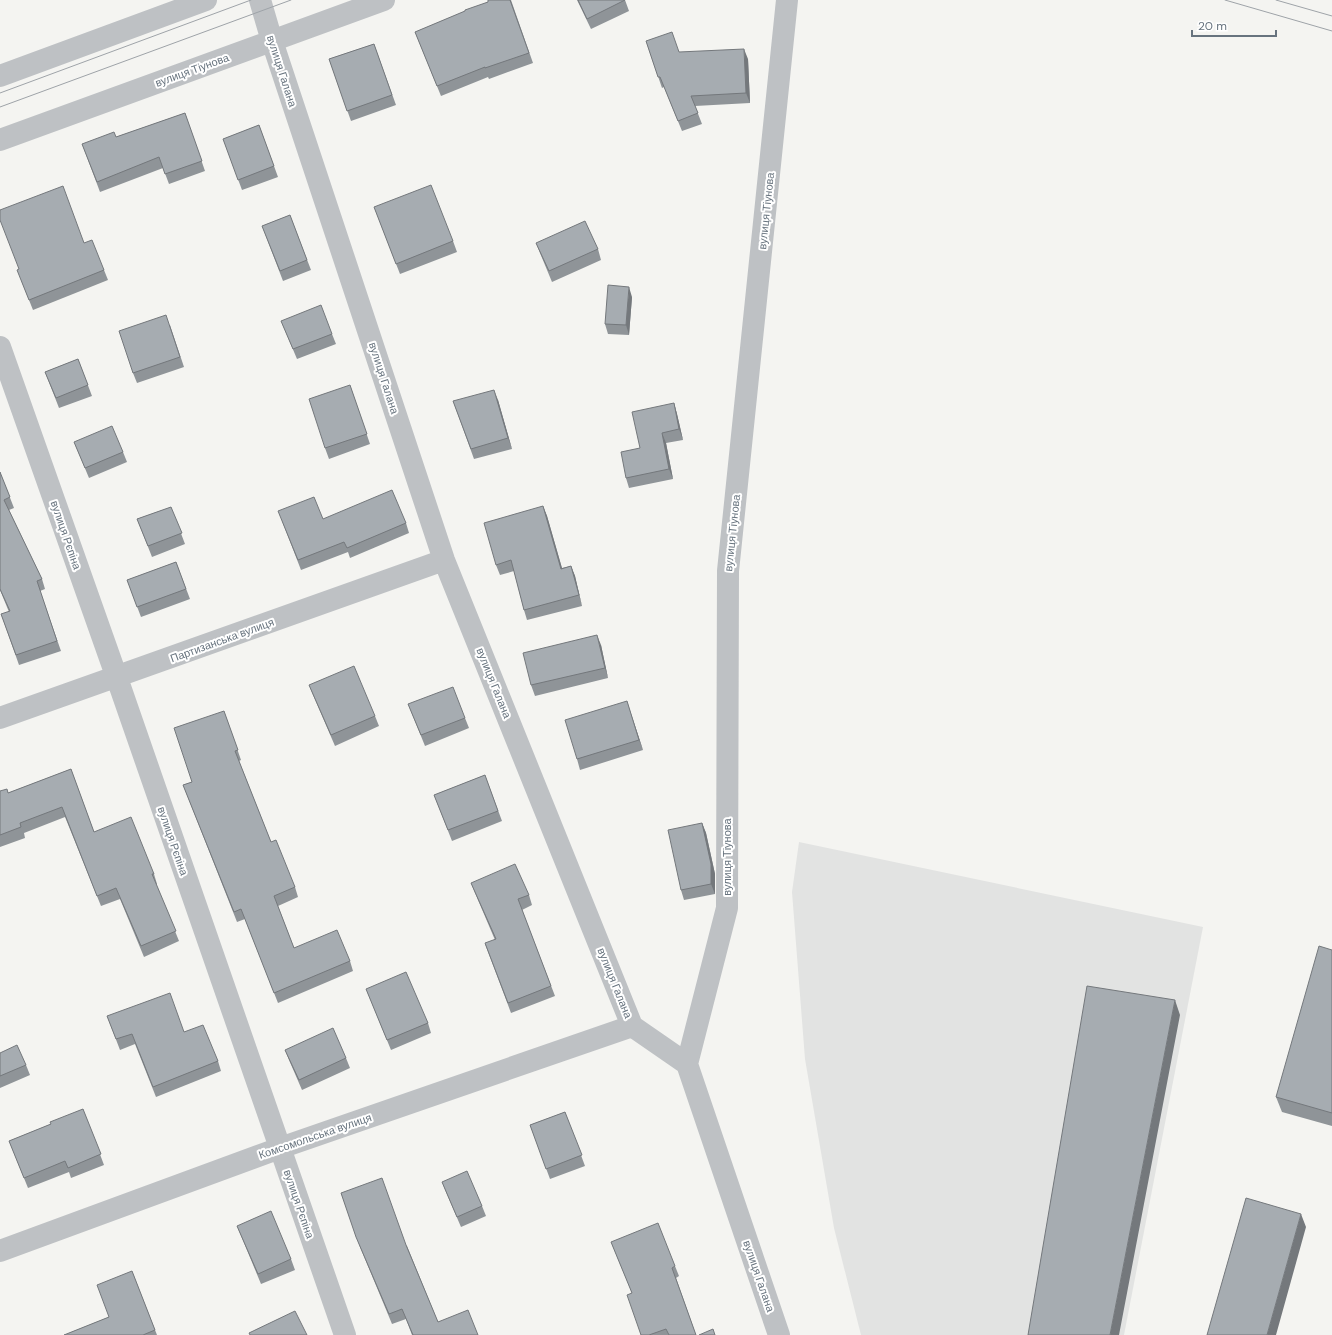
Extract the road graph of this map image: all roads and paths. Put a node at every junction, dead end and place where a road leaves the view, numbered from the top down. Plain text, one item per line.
1 (206, 0) edge
2 (260, 0) edge
3 (384, 0) edge
4 (787, 0) edge
5 (272, 41) junction
6 (0, 76) edge
7 (0, 140) edge
8 (0, 348) edge
9 (444, 560) junction
10 (117, 678) junction
11 (0, 718) edge
12 (632, 1026) junction
13 (687, 1064) junction
14 (280, 1148) junction
15 (0, 1251) edge
16 (344, 1335) edge
17 (779, 1335) edge

1 - 6 street
2 - 5 street, вулиця Галана
3 - 5 street, вулиця Тіунова
4 - 13 street, вулиця Тіунова
5 - 7 street, вулиця Тіунова
5 - 9 street, вулиця Галана
8 - 10 street, вулиця Рєпіна
9 - 10 street, Партизанська вулиця
9 - 12 street, вулиця Галана
10 - 11 street, Партизанська вулиця
10 - 14 street, вулиця Рєпіна
12 - 13 street, вулиця Галана
12 - 14 street, Комсомольська вулиця
13 - 17 street, вулиця Галана
14 - 15 street, Комсомольська вулиця
14 - 16 street, вулиця Рєпіна

